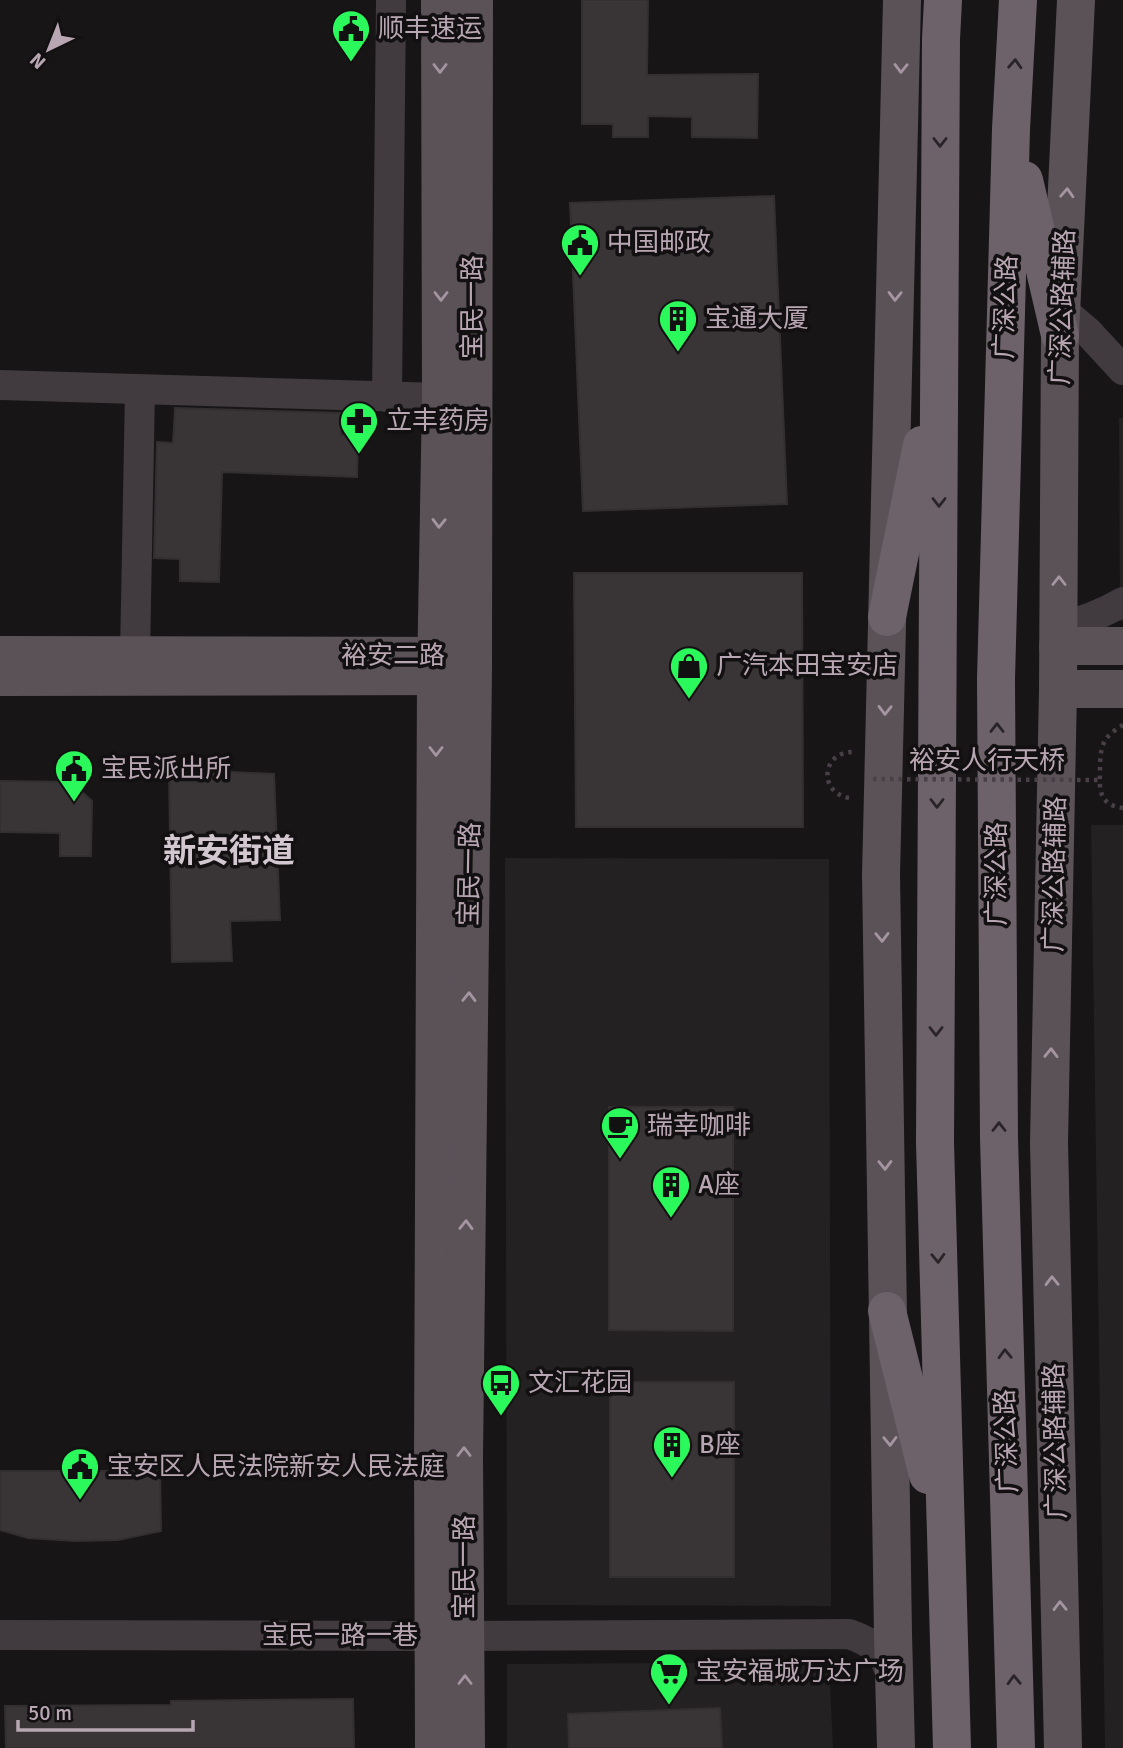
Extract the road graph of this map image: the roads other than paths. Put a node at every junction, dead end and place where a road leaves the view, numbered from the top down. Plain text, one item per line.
1 (391, 0) edge
2 (440, 0) edge
3 (474, 0) edge
4 (902, 0) edge
5 (943, 0) edge
6 (1018, 0) edge
7 (1076, 0) edge
8 (1011, 129) junction
9 (1061, 322) junction
10 (939, 360) junction
11 (1123, 370) edge
12 (0, 385) edge
13 (140, 390) junction
14 (387, 397) junction
15 (441, 398) junction
16 (1123, 602) edge
17 (887, 617) junction
18 (1058, 636) junction
19 (1123, 646) edge
20 (0, 655) edge
21 (135, 655) junction
22 (449, 667) junction
23 (0, 677) edge
24 (1058, 689) junction
25 (1123, 689) edge
26 (887, 1311) junction
27 (946, 1547) junction
28 (892, 1581) junction
29 (849, 1634) junction
30 (0, 1635) edge
31 (449, 1636) junction
32 (894, 1688) junction
33 (434, 1748) edge
34 (466, 1748) edge
35 (896, 1748) edge
36 (952, 1748) edge
37 (1016, 1748) edge
38 (1063, 1748) edge

1 - 14 street
2 -> 15 main road, 宝民一路
3 - 22 main road, 宝民一路
4 -> 17 main road
5 -> 10 highway
8 -> 6 highway, 广深公路
9 -> 7 main road, 广深公路辅路
8 - 9 highway
37 -> 8 highway, 广深公路
9 - 11 street
18 -> 9 main road, 广深公路辅路
10 - 17 highway
10 -> 27 highway
12 - 13 street
13 - 14 street
13 - 21 street
14 - 15 street
15 -> 22 main road, 宝民一路
16 - 18 street
17 -> 26 main road
18 - 19 main road
18 - 24 main road, 广深公路辅路
20 - 21 main road, 裕安二路
21 - 22 main road, 裕安二路
22 - 23 main road, 裕安二路
22 - 31 main road, 宝民一路
24 - 25 main road
38 -> 24 main road, 广深公路辅路
26 - 27 highway
26 -> 28 main road
27 - 36 highway
28 - 29 street
28 - 32 main road
29 - 31 street, 宝民一路一巷
29 - 32 street
30 - 31 street, 宝民一路一巷
31 - 33 main road, 宝民一路
34 -> 31 main road, 宝民一路
32 - 35 main road

